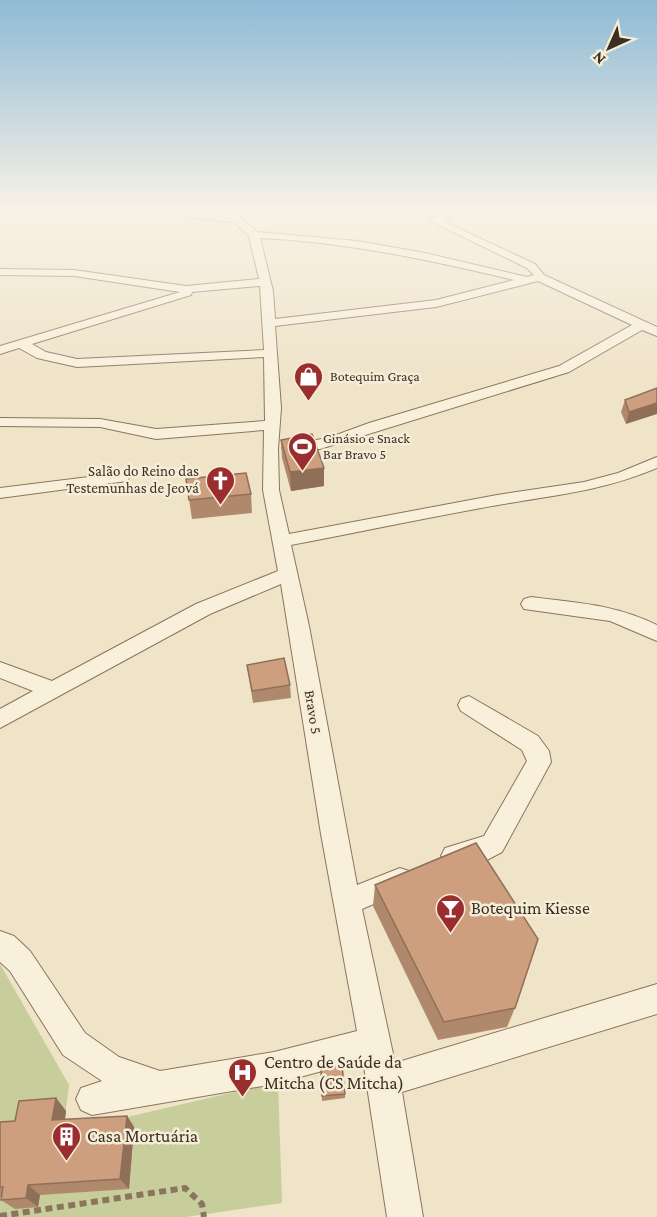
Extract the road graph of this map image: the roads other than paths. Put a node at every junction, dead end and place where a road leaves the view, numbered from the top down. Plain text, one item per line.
1 (262, 269) edge
2 (485, 269) edge
3 (534, 269) edge
4 (0, 272) edge
5 (534, 279) junction
6 (265, 282) junction
7 (198, 290) junction
8 (269, 323) junction
9 (641, 325) junction
10 (657, 332) edge
11 (23, 345) junction
12 (0, 351) edge
13 (272, 353) junction
14 (0, 422) edge
15 (274, 425) junction
16 (270, 449) junction
17 (657, 462) edge
18 (121, 478) dead end
19 (0, 494) edge
20 (282, 541) junction
21 (289, 574) junction
22 (531, 604) dead end
23 (657, 634) edge
24 (0, 670) edge
25 (53, 690) junction
26 (469, 705) dead end
27 (0, 719) edge
28 (347, 902) junction
29 (0, 945) edge
30 (657, 999) edge
31 (374, 1042) junction
32 (384, 1082) junction
33 (159, 1087) junction
34 (92, 1099) dead end
35 (405, 1217) edge

1 - 6 street, Bravo 5
2 - 5 street
3 - 5 street
4 - 7 street
5 - 8 street
5 - 9 street
6 - 7 street
6 - 8 street, Bravo 5
7 - 11 street
8 - 13 street, Bravo 5
9 - 10 street
9 - 16 street
11 - 12 street
11 - 13 street
13 - 15 street, Bravo 5
14 - 15 street
15 - 16 street, Bravo 5
16 - 20 street, Bravo 5
17 - 20 street
18 - 19 street
20 - 21 street, Bravo 5
21 - 25 street
21 - 28 street, Bravo 5
22 - 23 street
24 - 25 street
25 - 27 street
26 - 28 street
28 - 31 street, Bravo 5
29 - 33 street
30 - 32 street
31 - 32 street, Bravo 5
31 - 33 street
32 - 35 street, Bravo 5
33 - 34 street

